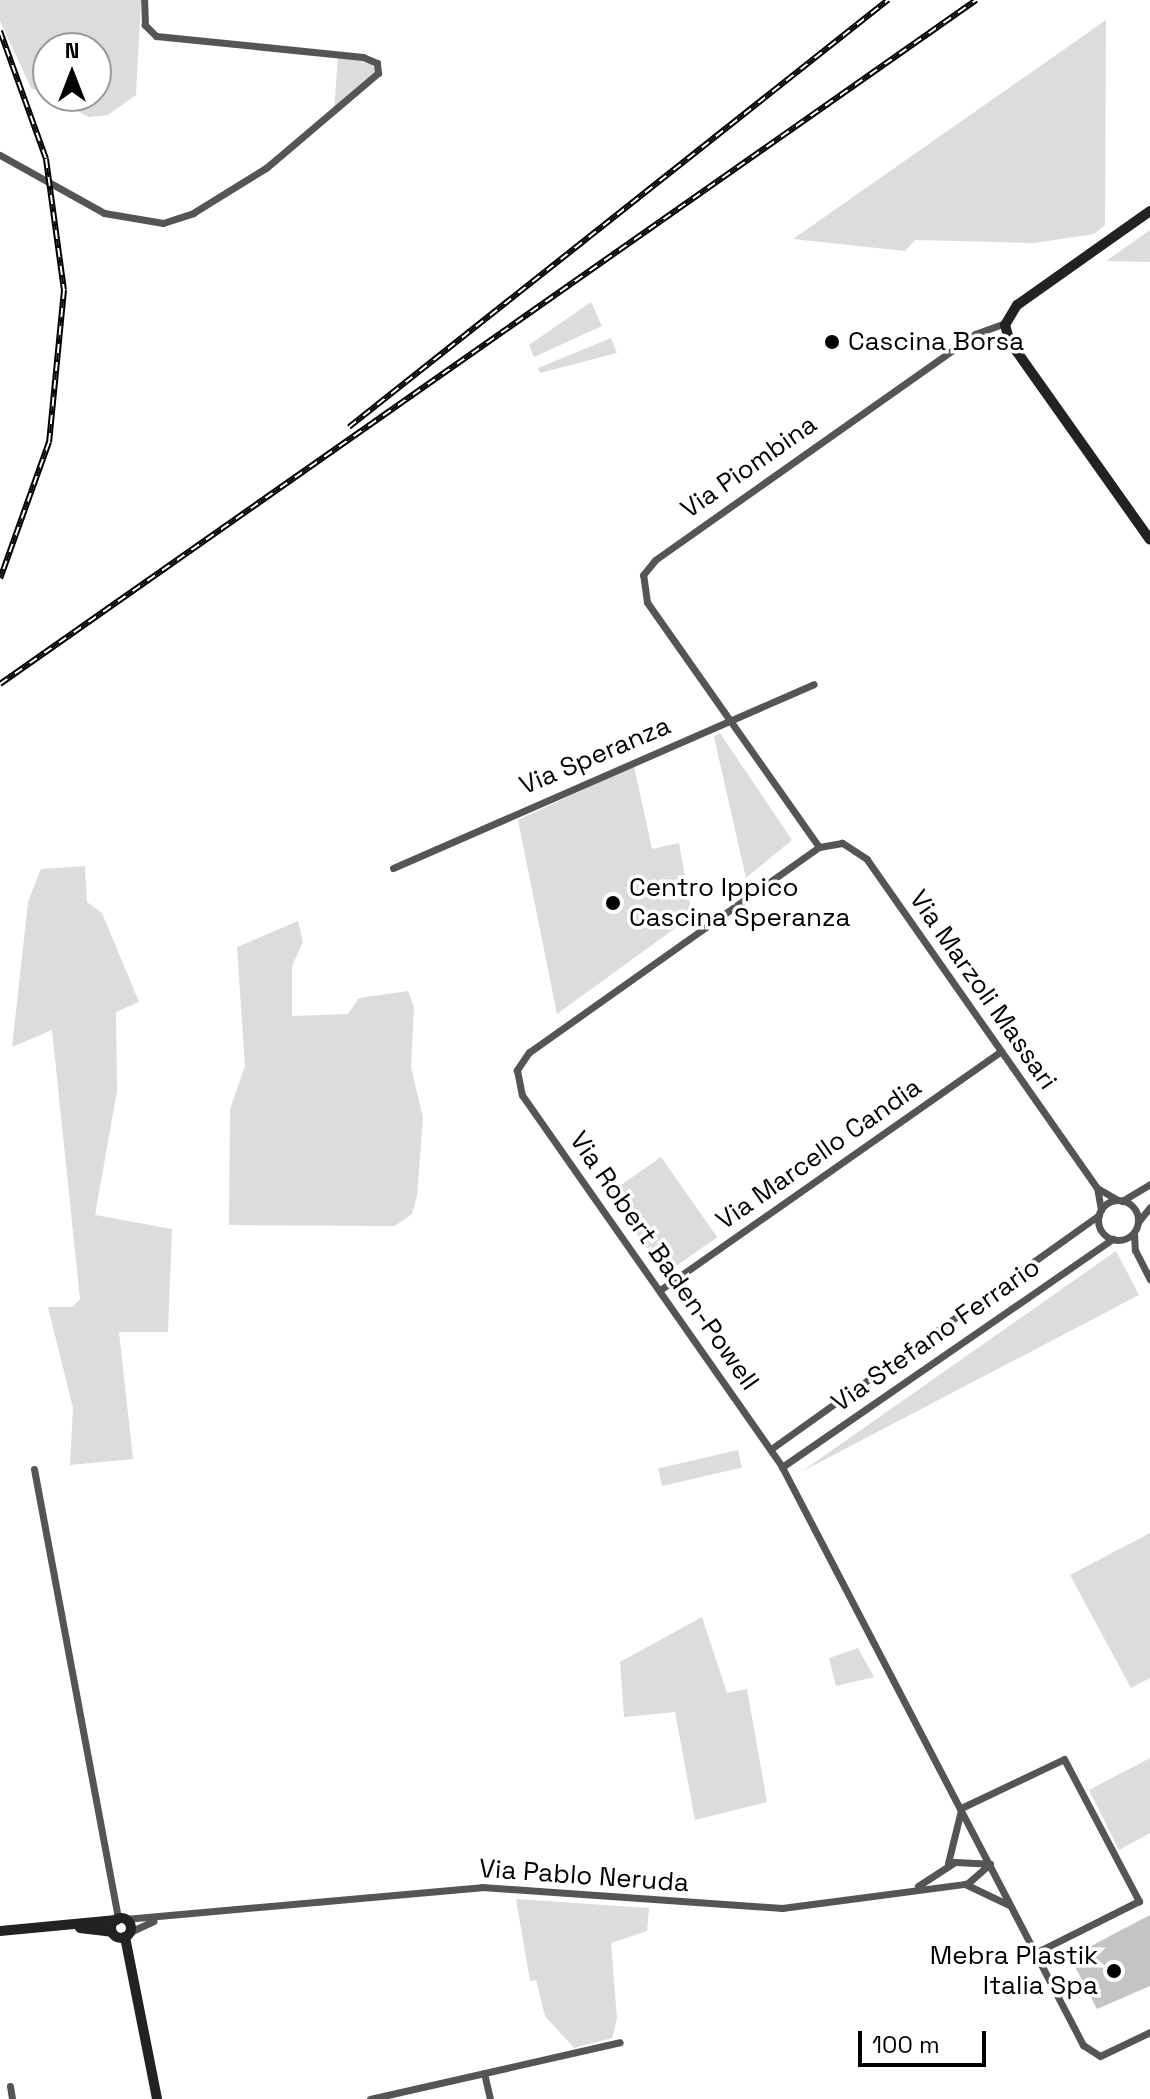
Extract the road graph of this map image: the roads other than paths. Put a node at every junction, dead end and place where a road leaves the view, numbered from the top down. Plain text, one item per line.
1 (144, 0) edge
2 (0, 155) edge
3 (1150, 211) edge
4 (1006, 323) junction
5 (1149, 535) edge
6 (814, 684) dead end
7 (729, 719) junction
8 (819, 847) junction
9 (393, 868) dead end
10 (1001, 1051) junction
11 (1150, 1184) edge
12 (1097, 1188) junction
13 (1120, 1200) junction
14 (1150, 1207) edge
15 (1100, 1212) junction
16 (1136, 1227) junction
17 (1116, 1239) junction
18 (1135, 1250) junction
19 (1150, 1279) edge
20 (660, 1290) junction
21 (771, 1449) junction
22 (782, 1467) junction
23 (34, 1469) dead end
24 (961, 1808) junction
25 (990, 1864) junction
26 (947, 1865) junction
27 (965, 1884) junction
28 (913, 1889) junction
29 (1011, 1907) junction
30 (120, 1919) junction
31 (156, 1920) junction
32 (66, 1926) junction
33 (0, 1931) edge
34 (121, 1935) junction
35 (1035, 1953) junction
36 (1150, 2032) edge
37 (620, 2042) dead end
38 (484, 2073) junction
39 (10, 2086) dead end
40 (416, 2089) junction
41 (12, 2099) edge
42 (157, 2099) edge
43 (370, 2099) edge
44 (418, 2099) edge
45 (490, 2099) edge

1 - 2 street
3 - 4 street, Via Piombina
4 - 5 street
4 - 7 street, Via Piombina
6 - 7 street, Via Speranza
7 - 8 street, Via Piombina
7 - 9 street, Via Speranza
8 - 10 street, Via Marzoli Massari
8 - 20 street, Via Robert Baden-Powell
10 - 12 street, Via Marzoli Massari
10 - 20 street, Via Marcello Candia
11 - 13 street
12 - 13 street, Via Marzoli Massari
12 - 15 street, Via Marzoli Massari
13 - 15 street
13 - 16 street
14 - 16 street
15 - 17 street
15 - 21 street, Via Stefano Ferrario
16 - 17 street
16 - 18 street
17 - 18 street
17 - 22 street, Via Stefano Ferrario
18 - 19 street
20 - 21 street, Via Robert Baden-Powell
21 - 22 street, Via Robert Baden-Powell
22 - 24 street, Via Robert Baden-Powell
23 - 30 street
24 - 25 street, Via Robert Baden-Powell
24 - 26 street
24 - 35 street
25 - 26 street
25 - 27 street
25 - 29 street, Via Robert Baden-Powell
26 - 28 street
27 - 28 street, Via Pablo Neruda
27 - 29 street
28 - 31 street, Via Pablo Neruda
29 - 35 street, Via Robert Baden-Powell
30 - 31 street, Via Pablo Neruda
30 - 32 street
30 - 34 street
30 - 34 street
31 - 34 street, Via Pablo Neruda
32 - 33 street
32 - 34 street
34 - 42 street
35 - 36 street, Via Robert Baden-Powell
37 - 38 street
38 - 40 street
38 - 45 street
39 - 41 street
40 - 43 street
40 - 44 street

